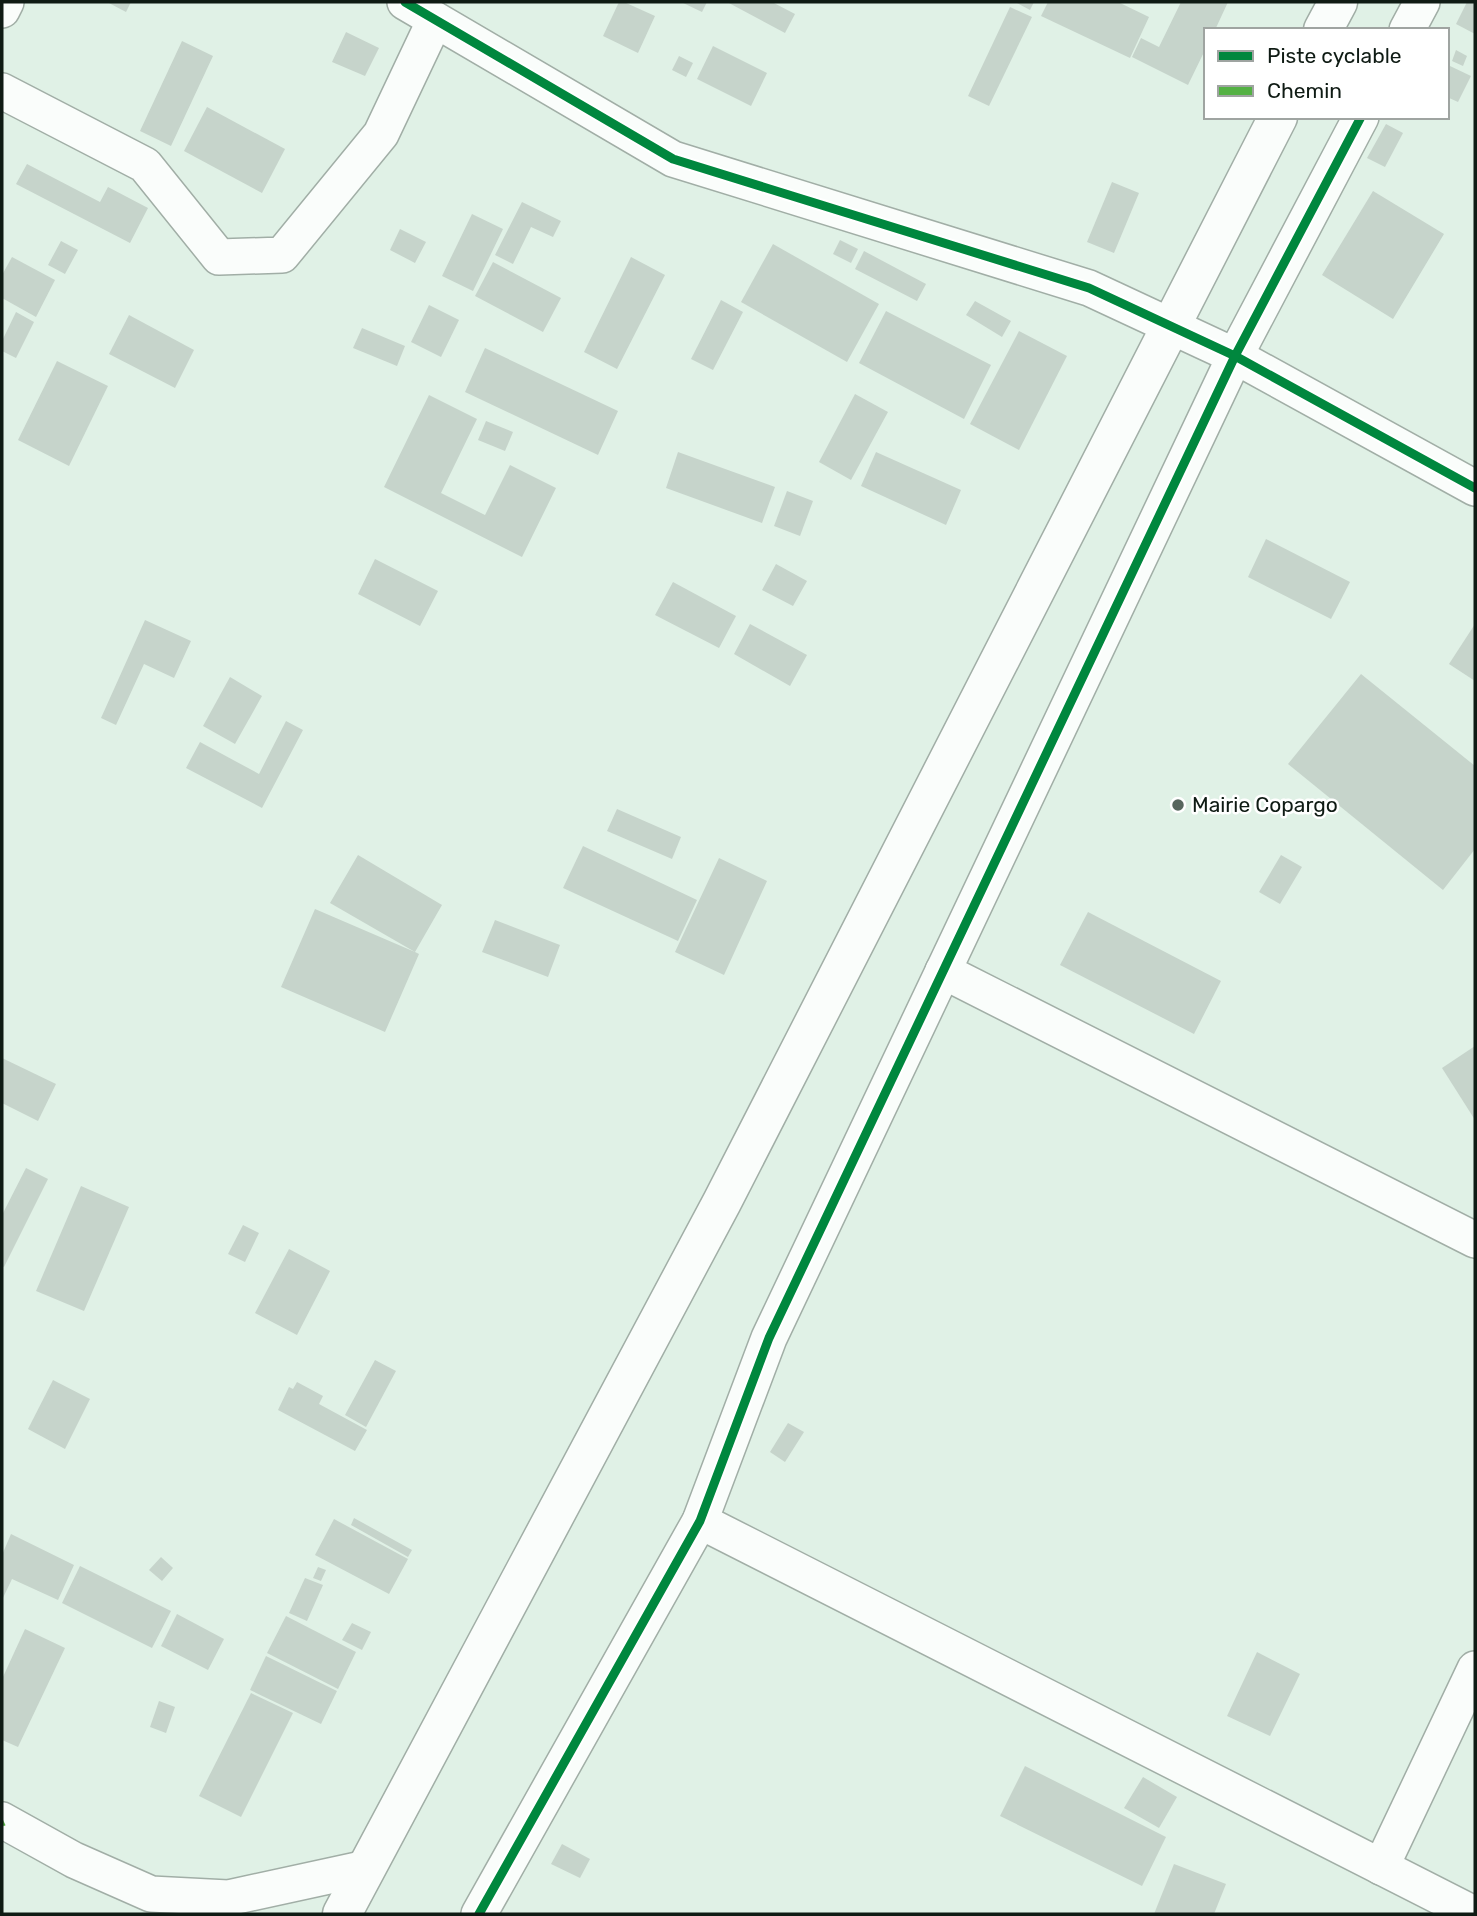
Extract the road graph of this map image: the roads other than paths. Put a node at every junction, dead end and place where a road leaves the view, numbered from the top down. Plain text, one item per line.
1 (6, 2) edge
2 (1338, 2) edge
3 (1422, 2) edge
4 (421, 8) edge
5 (2, 10) edge
6 (1324, 28) edge
7 (1408, 28) edge
8 (2, 91) edge
9 (1277, 119) edge
10 (1360, 119) edge
11 (1171, 325) junction
12 (1235, 356) junction
13 (1475, 488) edge
14 (943, 971) junction
15 (1475, 1240) edge
16 (700, 1521) junction
17 (1475, 1669) edge
18 (2, 1820) edge
19 (1381, 1867) junction
20 (366, 1868) junction
21 (342, 1914) edge
22 (479, 1914) edge
23 (1474, 1914) edge

1 - 5 street
2 - 6 highway
3 - 7 street
4 - 8 street
4 - 11 street
9 - 11 highway
10 - 12 street
11 - 12 street
11 - 20 highway
12 - 13 street
12 - 14 street
14 - 15 street
14 - 16 street
16 - 19 street
16 - 22 street
17 - 19 street
18 - 20 street
19 - 23 street
20 - 21 highway

